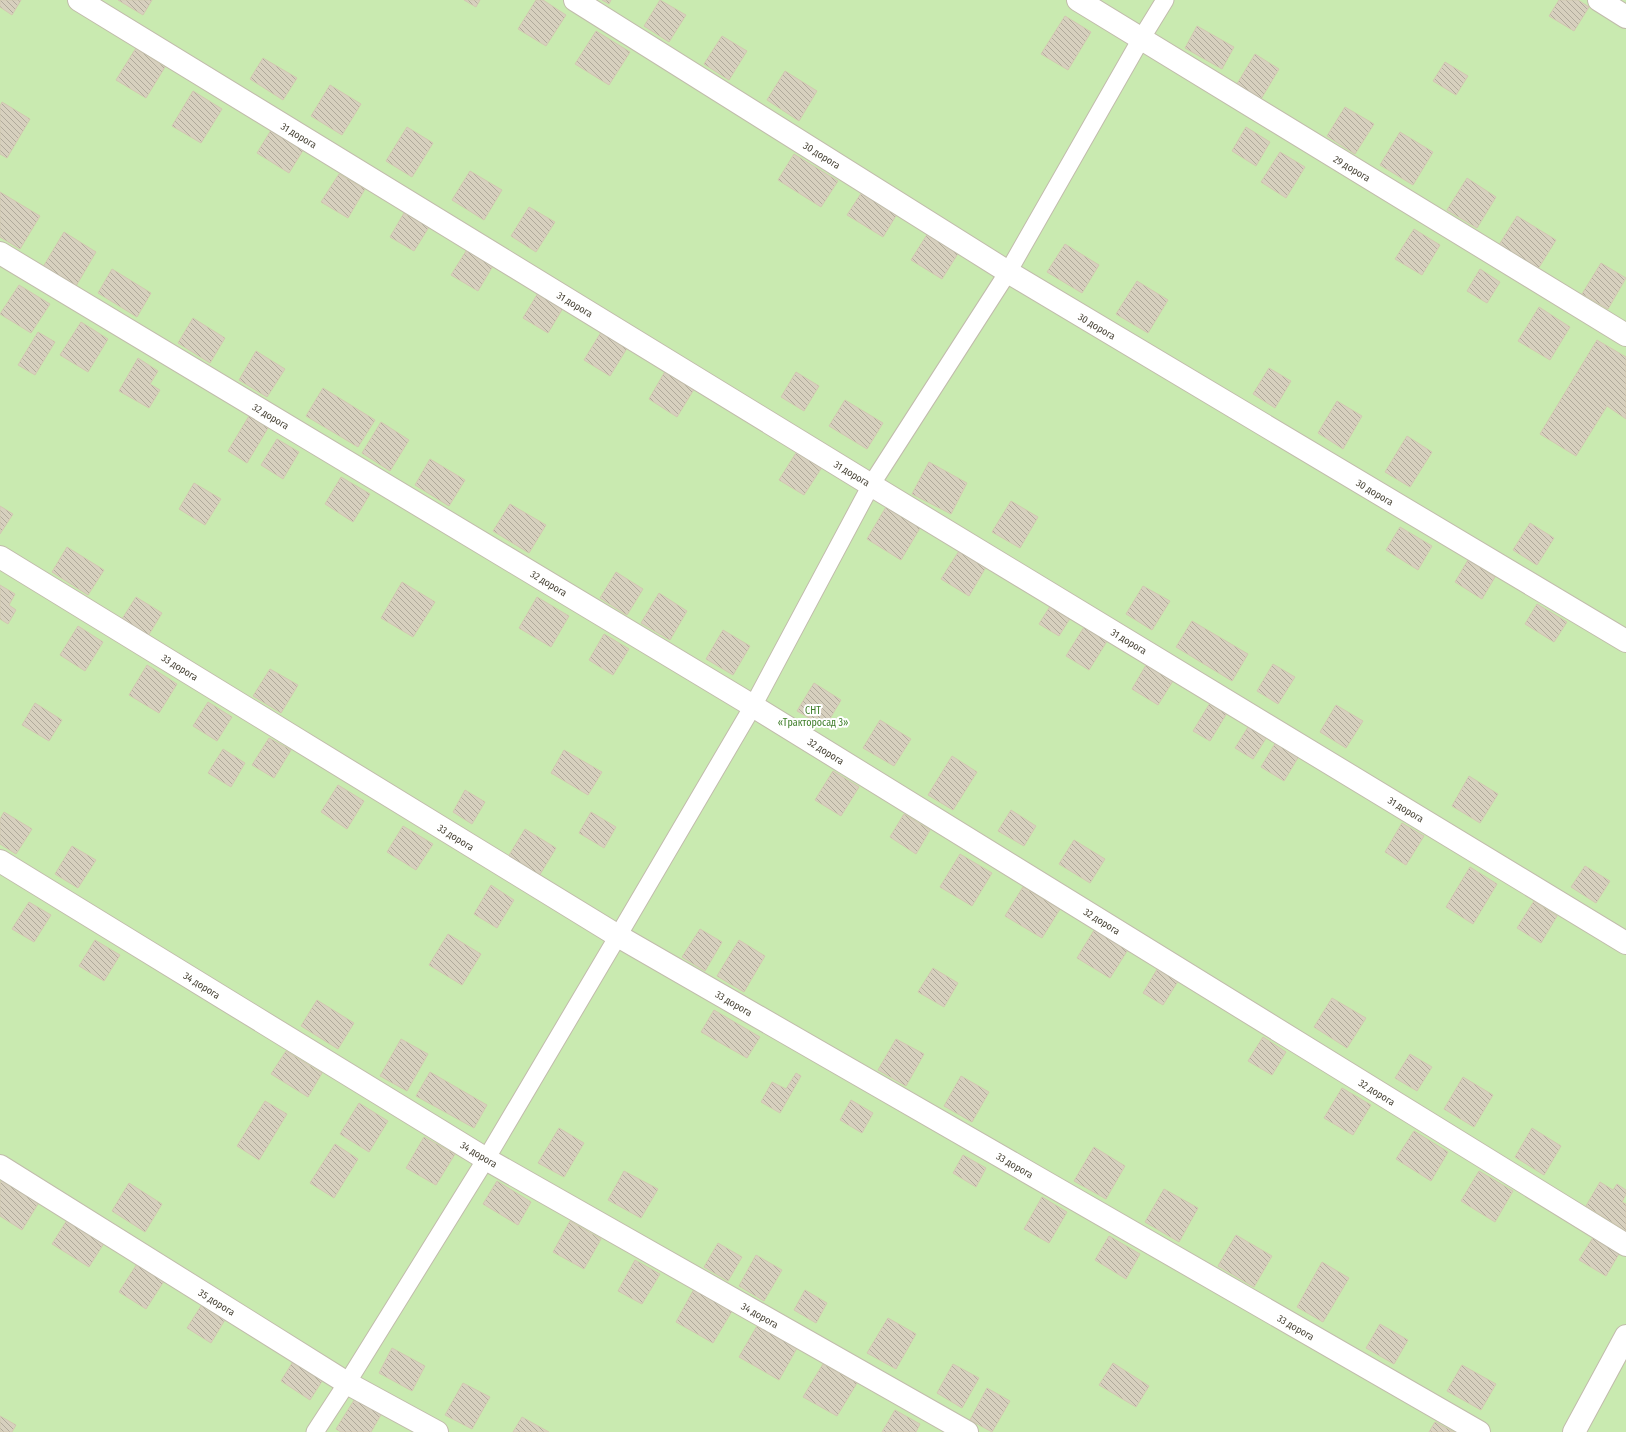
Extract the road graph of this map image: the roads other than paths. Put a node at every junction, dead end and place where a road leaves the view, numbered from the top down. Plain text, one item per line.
1 (79, 0) edge
2 (575, 0) edge
3 (1078, 0) edge
4 (1165, 0) edge
5 (1598, 0) edge
6 (1626, 17) edge
7 (1141, 39) junction
8 (0, 253) edge
9 (1008, 272) junction
10 (1626, 335) edge
11 (872, 485) junction
12 (0, 557) edge
13 (1626, 641) edge
14 (753, 706) junction
15 (0, 861) edge
16 (618, 936) junction
17 (1626, 943) edge
18 (486, 1159) junction
19 (0, 1166) edge
20 (1626, 1245) edge
21 (1626, 1336) edge
22 (347, 1383) junction
23 (315, 1432) edge
24 (437, 1432) edge
25 (967, 1432) edge
26 (1479, 1432) edge
27 (1574, 1432) edge

1 - 11 street, 31 дорога
2 - 9 street, 30 дорога
3 - 7 street, 29 дорога
4 - 7 lane
5 - 6 street
7 - 9 lane
7 - 10 street, 29 дорога
8 - 14 street, 32 дорога
9 - 11 lane
9 - 13 street, 30 дорога
11 - 14 lane
11 - 17 street, 31 дорога
12 - 16 street, 33 дорога
14 - 16 lane
14 - 20 street, 32 дорога
15 - 18 street, 34 дорога
16 - 18 lane
16 - 26 street, 33 дорога
18 - 22 lane
18 - 25 street, 34 дорога
19 - 22 street, 35 дорога
21 - 27 street
22 - 23 lane
22 - 24 street, 35 дорога

